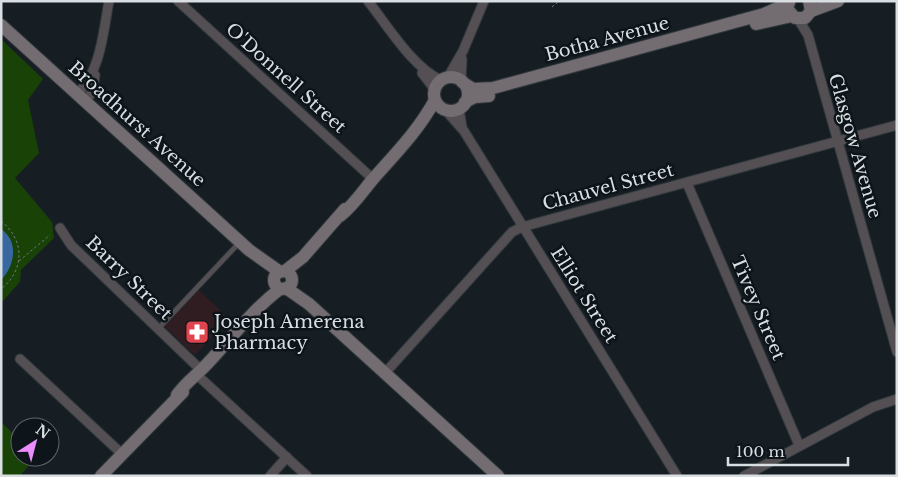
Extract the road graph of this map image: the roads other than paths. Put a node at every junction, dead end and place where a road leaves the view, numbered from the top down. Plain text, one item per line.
1 (109, 1) edge
2 (178, 1) edge
3 (368, 1) edge
4 (484, 1) edge
5 (838, 1) edge
6 (789, 2) edge
7 (803, 13) edge
8 (1, 25) edge
9 (702, 35) junction
10 (464, 51) junction
11 (545, 78) junction
12 (462, 81) junction
13 (440, 87) junction
14 (82, 98) junction
15 (455, 109) junction
16 (897, 125) edge
17 (420, 127) junction
18 (836, 140) junction
19 (372, 180) junction
20 (687, 182) junction
21 (522, 227) junction
22 (60, 228) dead end
23 (245, 246) junction
24 (283, 280) junction
25 (158, 329) junction
26 (897, 352) edge
27 (20, 359) dead end
28 (199, 372) junction
29 (385, 373) junction
30 (897, 392) edge
31 (897, 399) edge
32 (873, 407) junction
33 (799, 445) junction
34 (122, 454) junction
35 (287, 458) junction
36 (101, 476) edge
37 (270, 476) edge
38 (307, 476) edge
39 (498, 476) edge
40 (677, 476) edge
41 (744, 476) edge

1 - 14 street
2 - 19 street, O'Donnell Street
3 - 13 street
4 - 10 street
5 - 7 street, Botha Avenue
6 - 7 street
6 - 9 street, Botha Avenue
7 - 9 street, Botha Avenue
7 - 18 street, Glasgow Avenue
8 - 14 street, Broadhurst Avenue
9 - 11 street, Botha Avenue
10 - 12 street
10 - 13 street
11 - 12 street, Botha Avenue
11 - 15 street, Botha Avenue
12 - 13 street, Botha Avenue
12 - 15 street
13 - 15 street
13 - 17 street
14 - 23 street, Broadhurst Avenue
15 - 17 street, Botha Avenue
15 - 21 street, Elliot Street
16 - 18 street, Chauvel Street
17 - 19 street
18 - 20 street, Chauvel Street
18 - 26 street, Glasgow Avenue
19 - 24 street
20 - 21 street, Chauvel Street
20 - 33 street, Tivey Street
21 - 29 street, Chauvel Street
21 - 40 street, Elliot Street
22 - 25 street, Barry Street
23 - 24 street, Broadhurst Avenue
23 - 25 lane
24 - 28 street
24 - 29 street, Broadhurst Avenue
25 - 28 street, Barry Street
27 - 34 street
28 - 34 street
28 - 35 street, Barry Street
29 - 39 street, Broadhurst Avenue
30 - 32 street
31 - 32 street
32 - 33 street
33 - 41 street
34 - 36 street
35 - 37 street
35 - 38 street, Barry Street

